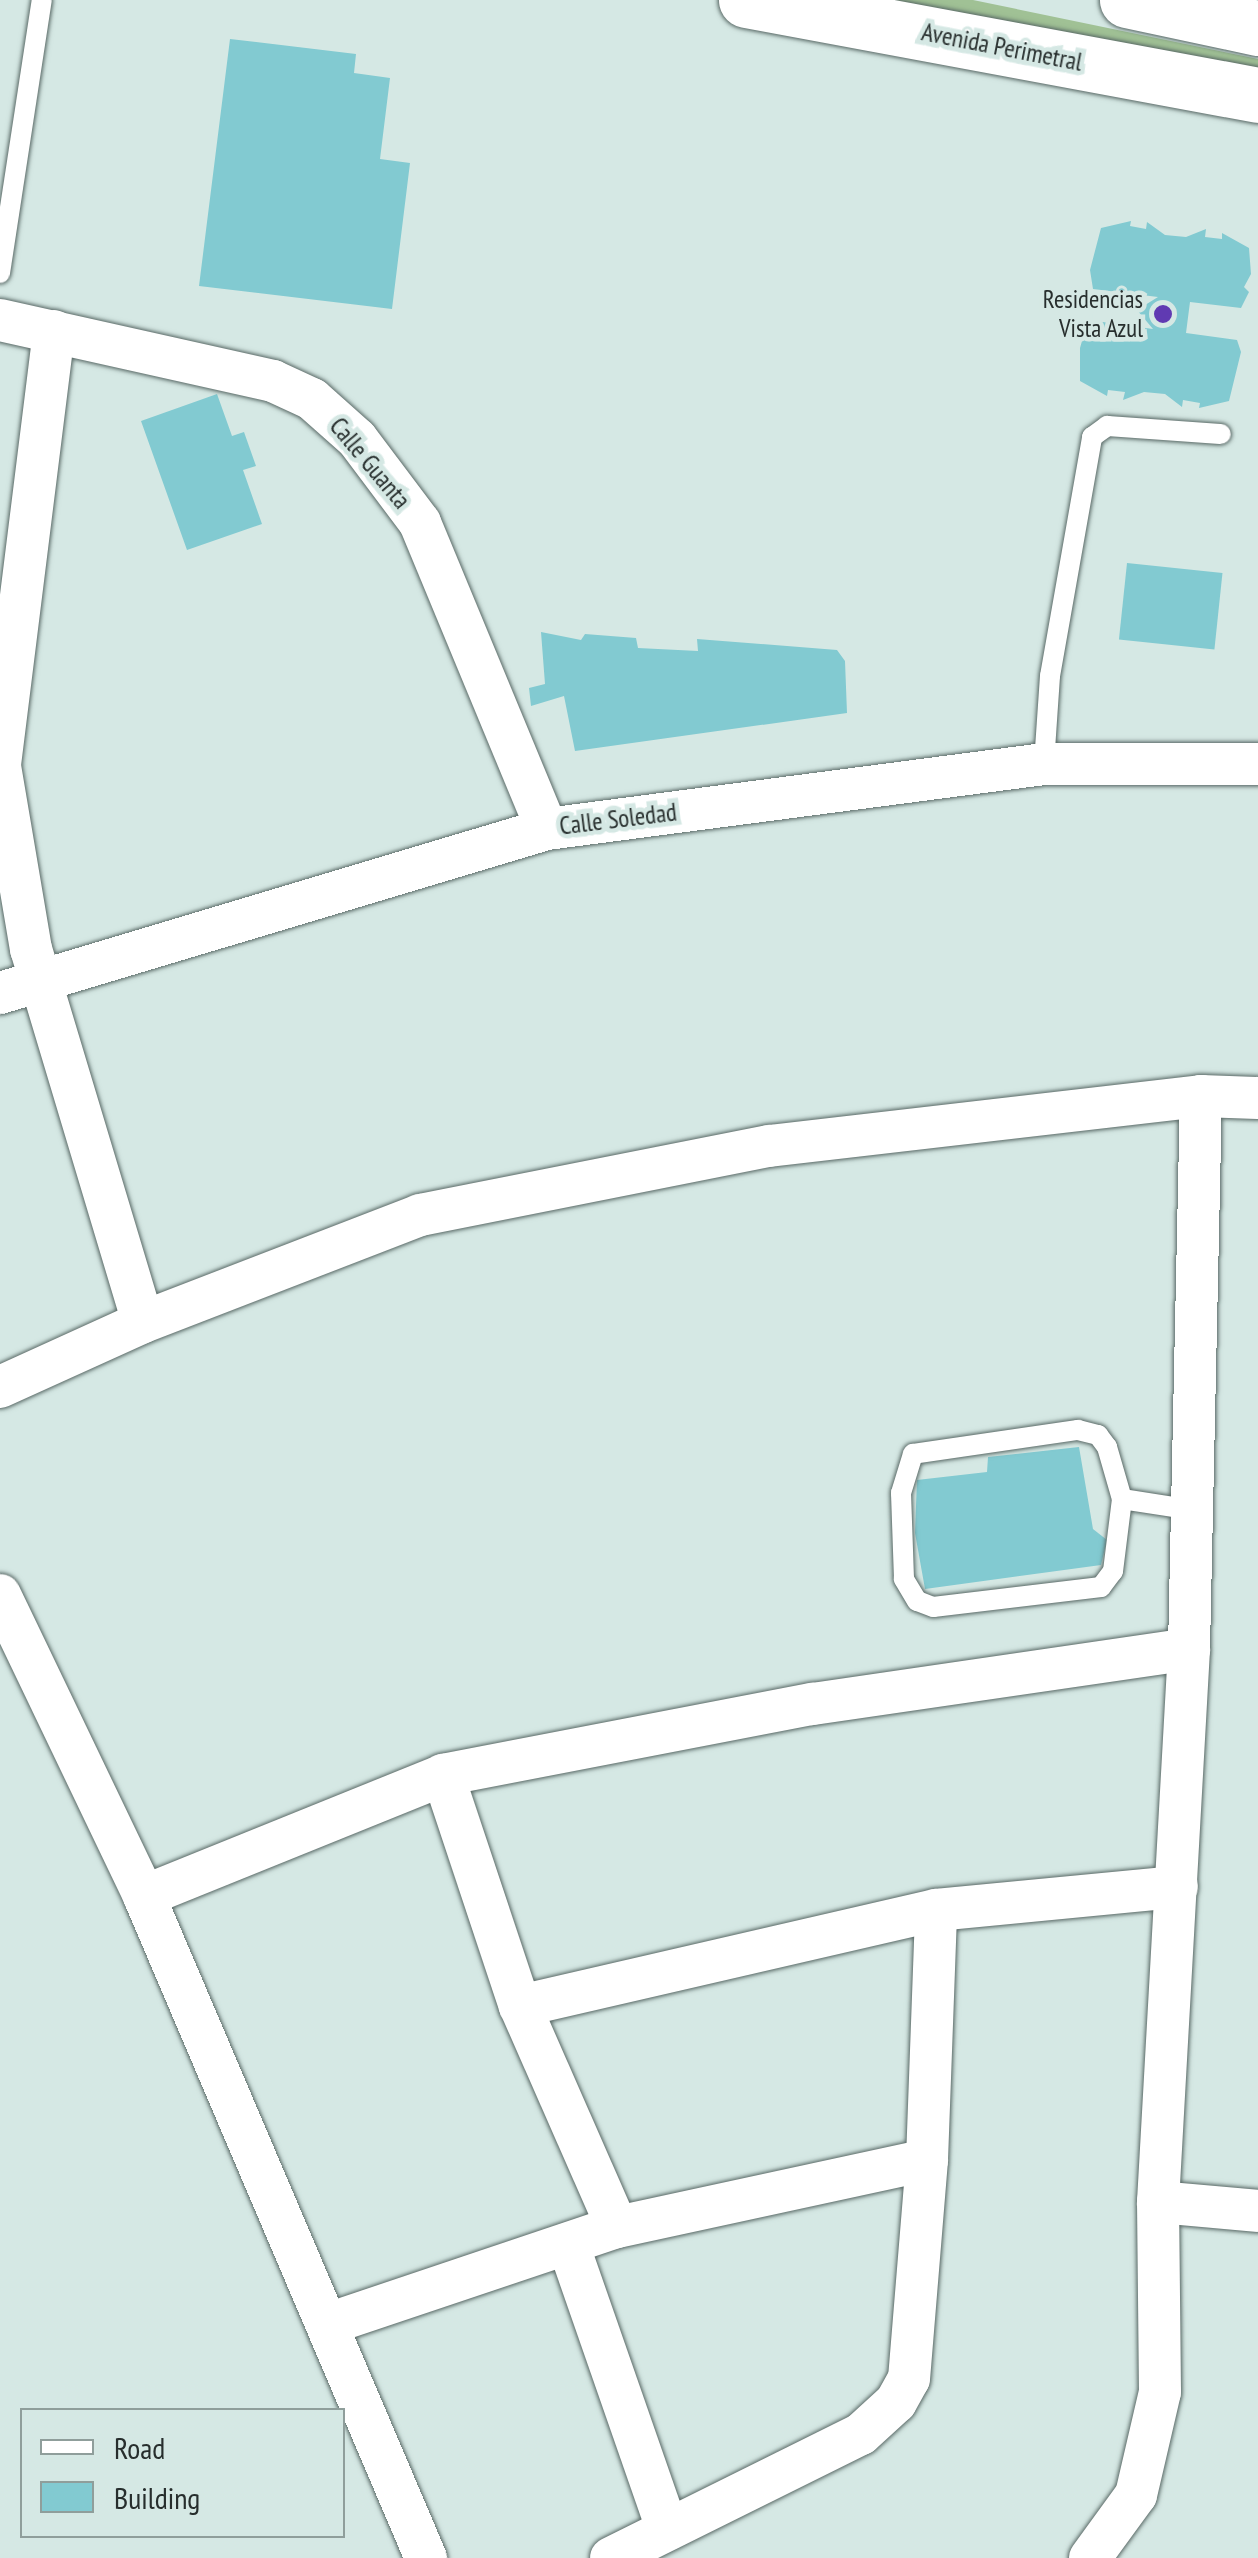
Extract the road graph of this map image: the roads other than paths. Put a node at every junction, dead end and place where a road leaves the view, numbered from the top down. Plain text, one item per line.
1 (42, 0) edge
2 (746, 0) edge
3 (1127, 0) edge
4 (1258, 28) edge
5 (1258, 96) edge
6 (0, 274) edge
7 (0, 320) edge
8 (54, 330) junction
9 (1221, 434) dead end
10 (1044, 764) junction
11 (1258, 764) edge
12 (547, 828) junction
13 (41, 976) junction
14 (0, 993) edge
15 (1201, 1096) junction
16 (1258, 1098) edge
17 (143, 1322) junction
18 (0, 1387) edge
19 (1122, 1499) junction
20 (1192, 1510) junction
21 (0, 1595) edge
22 (1189, 1649) junction
23 (443, 1774) junction
24 (1177, 1886) junction
25 (144, 1896) junction
26 (936, 1910) junction
27 (520, 2006) junction
28 (927, 2160) junction
29 (1158, 2202) junction
30 (1258, 2211) edge
31 (617, 2227) junction
32 (568, 2244) junction
33 (331, 2324) junction
34 (668, 2529) junction
35 (426, 2558) edge
36 (611, 2558) edge
37 (1090, 2558) edge

1 - 6 lane
2 - 5 main road, Avenida Perimetral
3 - 4 main road
7 - 8 street, Calle Guanta
8 - 12 street, Calle Guanta
8 - 13 street
9 - 10 lane
10 - 11 street, Calle Soledad
10 - 12 street, Calle Soledad
12 - 13 street, Calle Soledad
13 - 14 street, Calle Soledad
13 - 17 street
15 - 16 street
15 - 17 street
15 - 20 street
17 - 18 street
19 - 19 lane
19 - 20 lane
20 - 22 street
21 - 25 street
22 - 23 street
22 - 24 street
23 - 25 street
23 - 27 street
24 - 26 street
24 - 29 street
25 - 33 street
26 - 27 street
26 - 28 street
27 - 31 street
28 - 31 street
28 - 34 street
29 - 30 street
29 - 37 street
31 - 32 street
32 - 33 street
32 - 34 street
33 - 35 street
34 - 36 street

